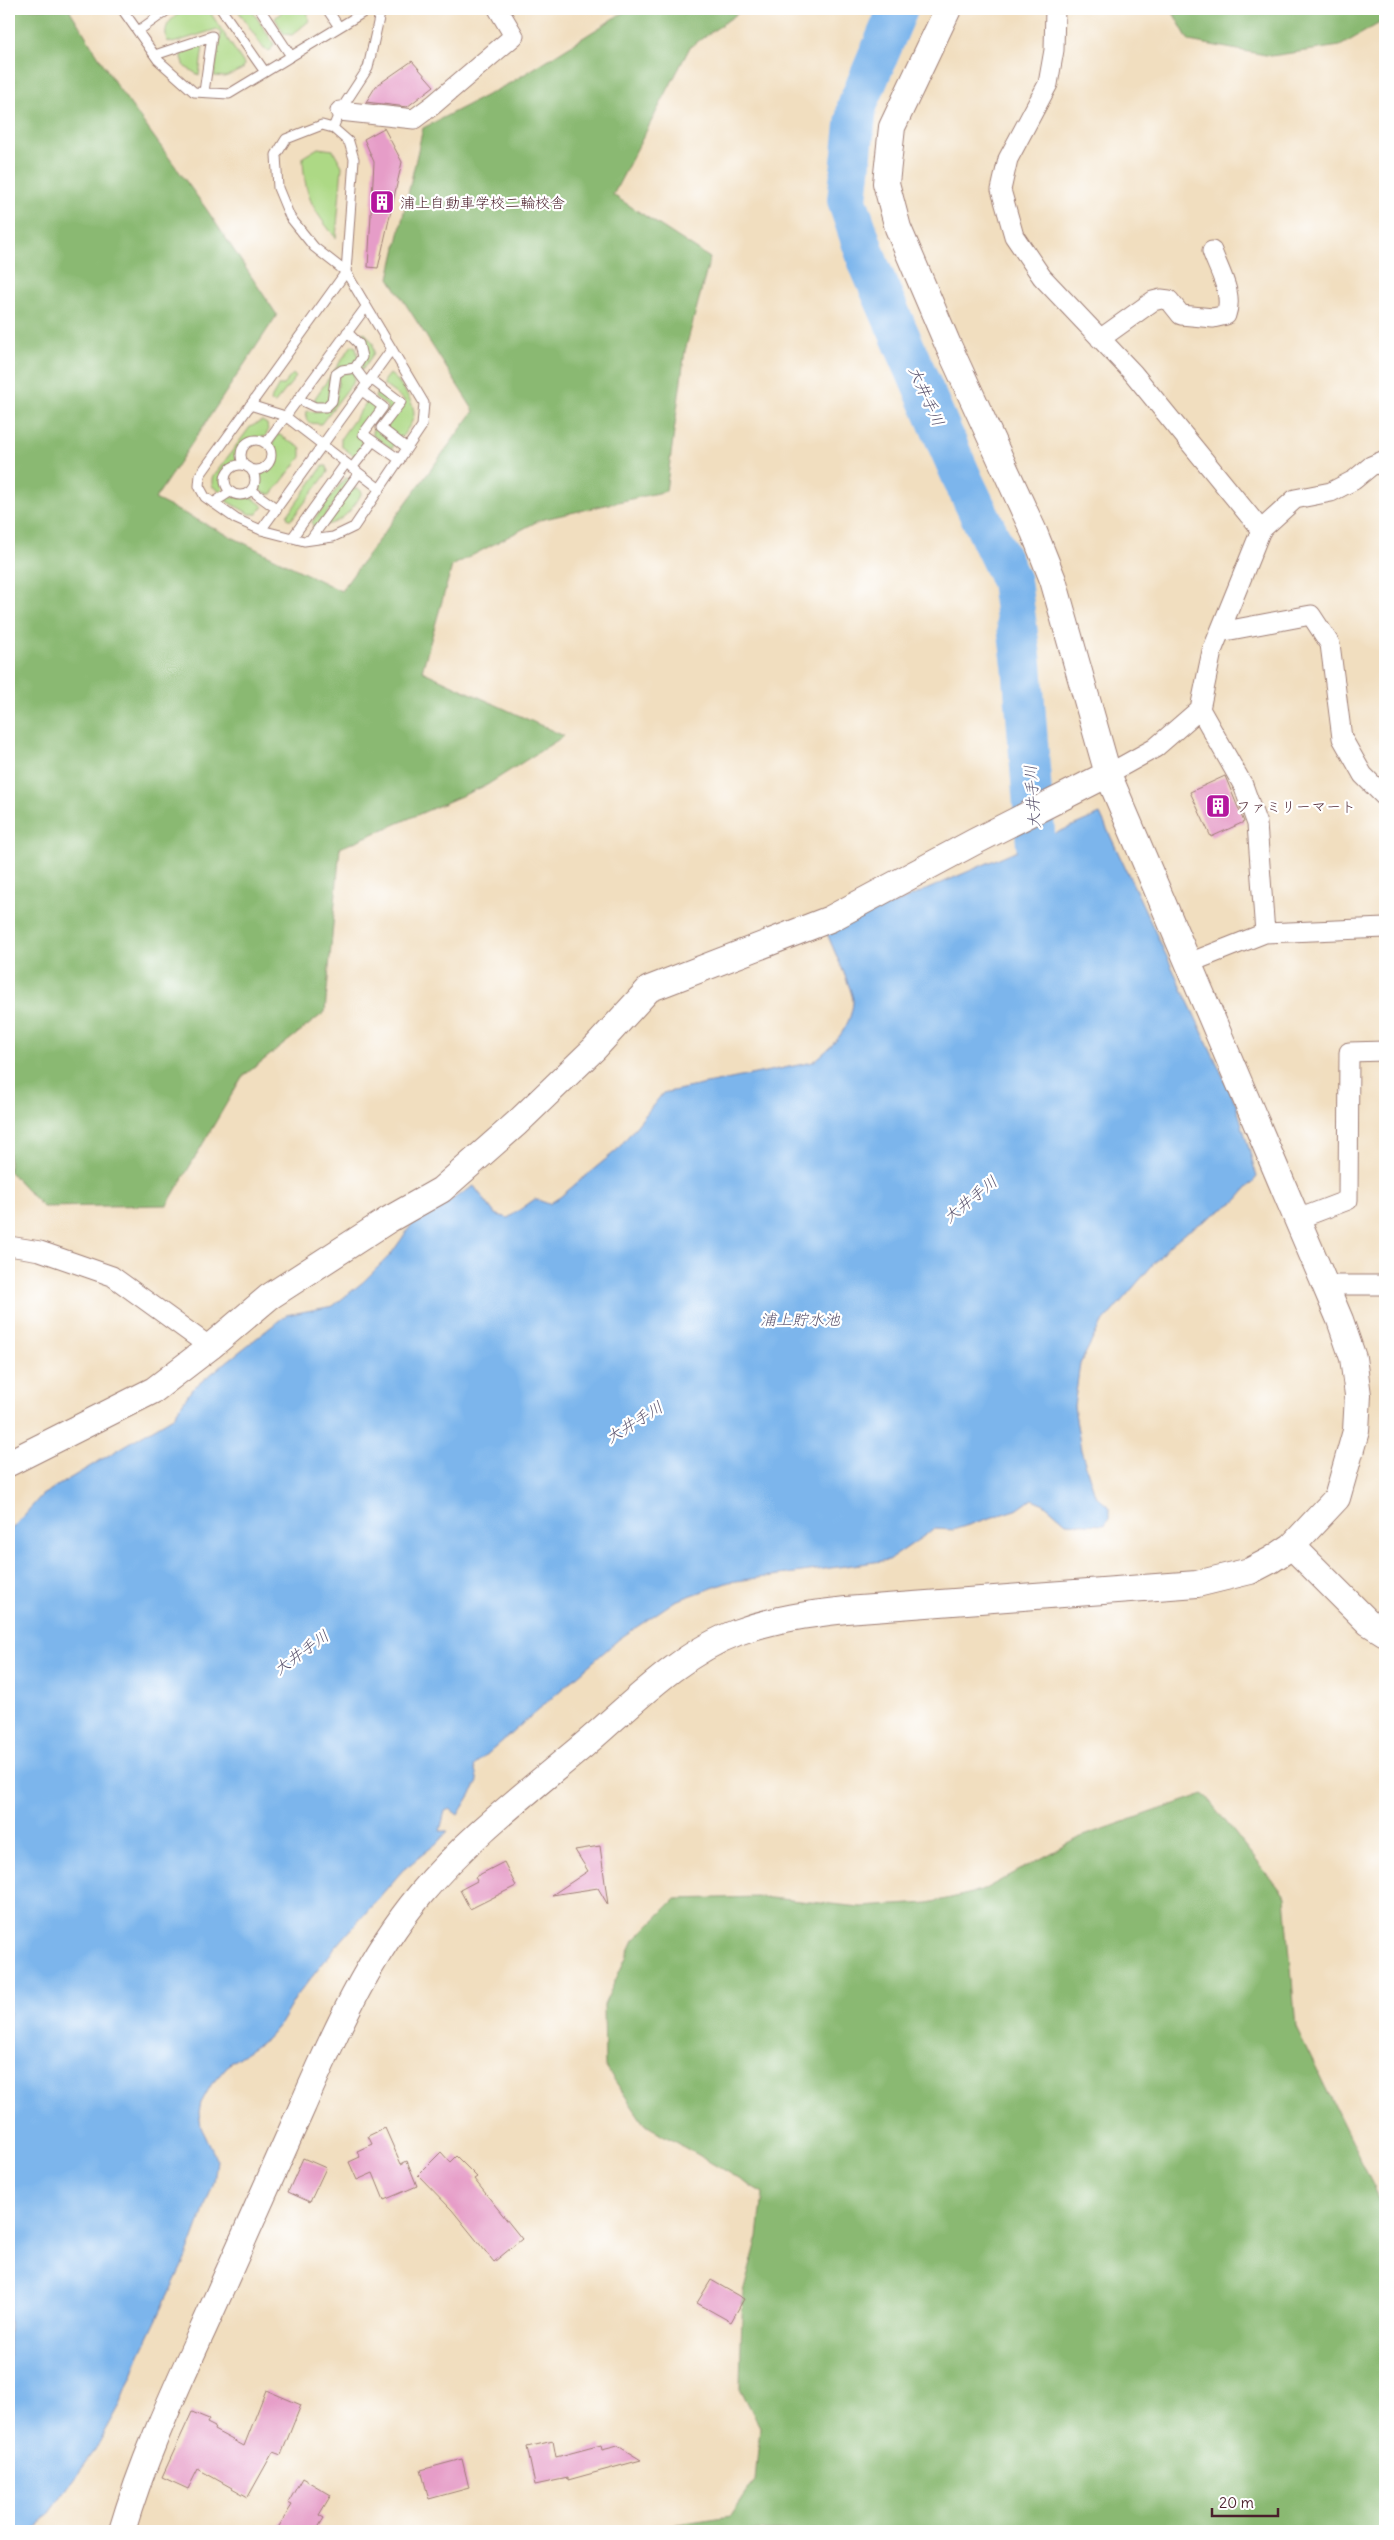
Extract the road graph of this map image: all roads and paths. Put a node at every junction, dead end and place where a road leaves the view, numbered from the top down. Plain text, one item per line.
1 (122, 9) edge
2 (168, 9) edge
3 (221, 9) edge
4 (327, 9) edge
5 (352, 9) edge
6 (369, 9) edge
7 (381, 9) edge
8 (498, 9) edge
9 (948, 9) edge
10 (1055, 9) edge
11 (264, 10) edge
12 (351, 19) junction
13 (339, 26) junction
14 (138, 31) junction
15 (154, 55) junction
16 (291, 56) junction
17 (265, 72) junction
18 (204, 92) junction
19 (337, 119) junction
20 (1212, 251) dead end
21 (346, 272) junction
22 (366, 306) junction
23 (347, 332) junction
24 (1100, 339) junction
25 (391, 350) junction
26 (355, 368) junction
27 (367, 385) junction
28 (298, 399) junction
29 (250, 405) junction
30 (285, 416) junction
31 (373, 441) junction
32 (266, 442) junction
33 (323, 445) junction
34 (407, 448) junction
35 (400, 460) junction
36 (1385, 460) edge
37 (249, 468) junction
38 (352, 468) junction
39 (380, 489) junction
40 (251, 490) junction
41 (230, 492) junction
42 (213, 503) junction
43 (277, 509) junction
44 (262, 530) junction
45 (1261, 530) junction
46 (292, 538) junction
47 (310, 540) junction
48 (1220, 632) junction
49 (1200, 709) junction
50 (1108, 774) junction
51 (1385, 797) edge
52 (1385, 928) edge
53 (1265, 933) junction
54 (1189, 963) junction
55 (1385, 1051) edge
56 (1298, 1219) junction
57 (9, 1246) edge
58 (1326, 1285) junction
59 (1385, 1285) edge
60 (210, 1347) junction
61 (9, 1463) edge
62 (1292, 1546) junction
63 (1385, 1633) edge
64 (122, 2531) edge

1 - 14 lane
2 - 14 lane
3 - 17 lane
4 - 13 lane
5 - 12 lane
6 - 12 lane
7 - 19 lane
8 - 19 street
9 - 50 street
10 - 24 street
11 - 16 lane
12 - 13 lane
13 - 16 lane
14 - 15 lane
15 - 18 lane
15 - 18 lane
16 - 17 lane
17 - 18 lane
19 - 21 lane
19 - 21 lane
20 - 24 street
21 - 22 lane
21 - 29 lane
22 - 23 lane
22 - 25 lane
23 - 26 lane
23 - 28 lane
24 - 45 street
25 - 27 lane
25 - 34 lane
26 - 27 lane
26 - 28 lane
27 - 31 lane
27 - 33 lane
27 - 34 lane
28 - 30 lane
29 - 30 lane
29 - 42 lane
30 - 32 lane
30 - 33 lane
31 - 35 lane
31 - 38 lane
32 - 37 lane
32 - 37 lane
33 - 38 lane
33 - 43 lane
34 - 35 lane
35 - 39 lane
36 - 45 street
37 - 40 lane
37 - 41 lane
38 - 39 lane
38 - 46 lane
38 - 47 lane
39 - 47 lane
40 - 41 lane
40 - 43 lane
41 - 42 lane
42 - 44 lane
43 - 44 lane
44 - 46 lane
45 - 48 street
46 - 47 lane
48 - 49 street
48 - 51 street
49 - 50 street
49 - 53 street
50 - 54 street
50 - 60 street
52 - 53 street
53 - 54 street
54 - 56 street
55 - 56 street
56 - 58 street
57 - 60 street
58 - 59 street
58 - 62 street
60 - 61 street
62 - 63 street
62 - 64 street

